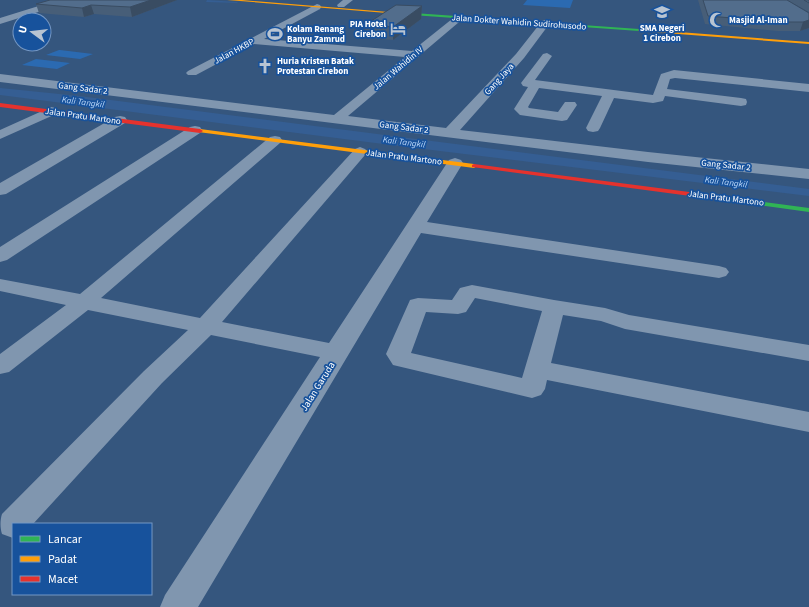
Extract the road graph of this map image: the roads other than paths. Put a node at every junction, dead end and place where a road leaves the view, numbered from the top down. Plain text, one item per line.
1 (67, 0) edge
2 (229, 0) edge
3 (272, 0) edge
4 (345, 2) edge
5 (312, 5) junction
6 (0, 17) edge
7 (460, 17) junction
8 (10, 18) junction
9 (0, 21) edge
10 (545, 23) junction
11 (809, 39) edge
12 (253, 41) junction
13 (809, 43) edge
14 (414, 55) junction
15 (547, 56) dead end
16 (192, 73) dead end
17 (0, 78) edge
18 (741, 81) junction
19 (536, 84) junction
20 (809, 88) edge
21 (660, 92) junction
22 (610, 94) junction
23 (0, 104) edge
24 (570, 105) dead end
25 (51, 111) junction
26 (337, 119) junction
27 (120, 120) junction
28 (593, 128) dead end
29 (195, 130) junction
30 (450, 132) junction
31 (0, 135) edge
32 (275, 140) junction
33 (360, 152) junction
34 (455, 163) junction
35 (809, 174) edge
36 (0, 190) edge
37 (809, 210) edge
38 (415, 226) junction
39 (0, 256) edge
40 (719, 272) dead end
41 (0, 285) edge
42 (84, 302) junction
43 (554, 307) junction
44 (205, 327) junction
45 (739, 333) junction
46 (809, 338) edge
47 (338, 353) junction
48 (809, 353) edge
49 (0, 366) edge
50 (537, 369) junction
51 (809, 422) edge
52 (14, 523) edge
53 (12, 525) edge
54 (0, 538) edge
55 (178, 607) edge

1 - 8 street
2 - 5 main road, Jalan Dokter Wahidin Sudirohusodo
3 - 5 main road, Jalan Dokter Wahidin Sudirohusodo
4 - 5 main road, Jalan Dokter Wahidin Sudirohusodo
4 - 11 main road, Jalan Dokter Wahidin Sudirohusodo
5 - 7 main road, Jalan Dokter Wahidin Sudirohusodo
5 - 12 street, Jalan HKBP
6 - 8 street
7 - 10 main road, Jalan Dokter Wahidin Sudirohusodo
7 - 14 street, Jalan Wahidin IV
8 - 9 street
10 - 13 main road, Jalan Dokter Wahidin Sudirohusodo
10 - 30 street, Gang Jaya
12 - 14 street
12 - 16 street, Jalan HKBP
14 - 26 street, Jalan Wahidin IV
15 - 19 street
17 - 26 street, Gang Sadar 2
18 - 20 street
18 - 21 street
18 - 21 street
19 - 22 street
19 - 24 street
21 - 22 street
22 - 28 street
23 - 25 main road, Jalan Pratu Martono
25 - 27 main road, Jalan Pratu Martono
25 - 31 street
26 - 30 street, Gang Sadar 2
27 - 29 main road, Jalan Pratu Martono
27 - 36 street
29 - 32 main road, Jalan Pratu Martono
29 - 39 street
30 - 35 street, Gang Sadar 2
32 - 33 main road, Jalan Pratu Martono
32 - 42 street
33 - 34 main road, Jalan Pratu Martono
33 - 44 street
34 - 37 main road, Jalan Pratu Martono
34 - 38 street, Jalan Garuda
38 - 40 street
38 - 47 street, Jalan Garuda
41 - 42 street
42 - 44 street
42 - 49 street
43 - 45 street
43 - 50 street
43 - 50 street
44 - 47 street
44 - 52 street
45 - 46 street
45 - 48 street
47 - 55 street, Jalan Garuda
50 - 51 street
53 - 54 street

